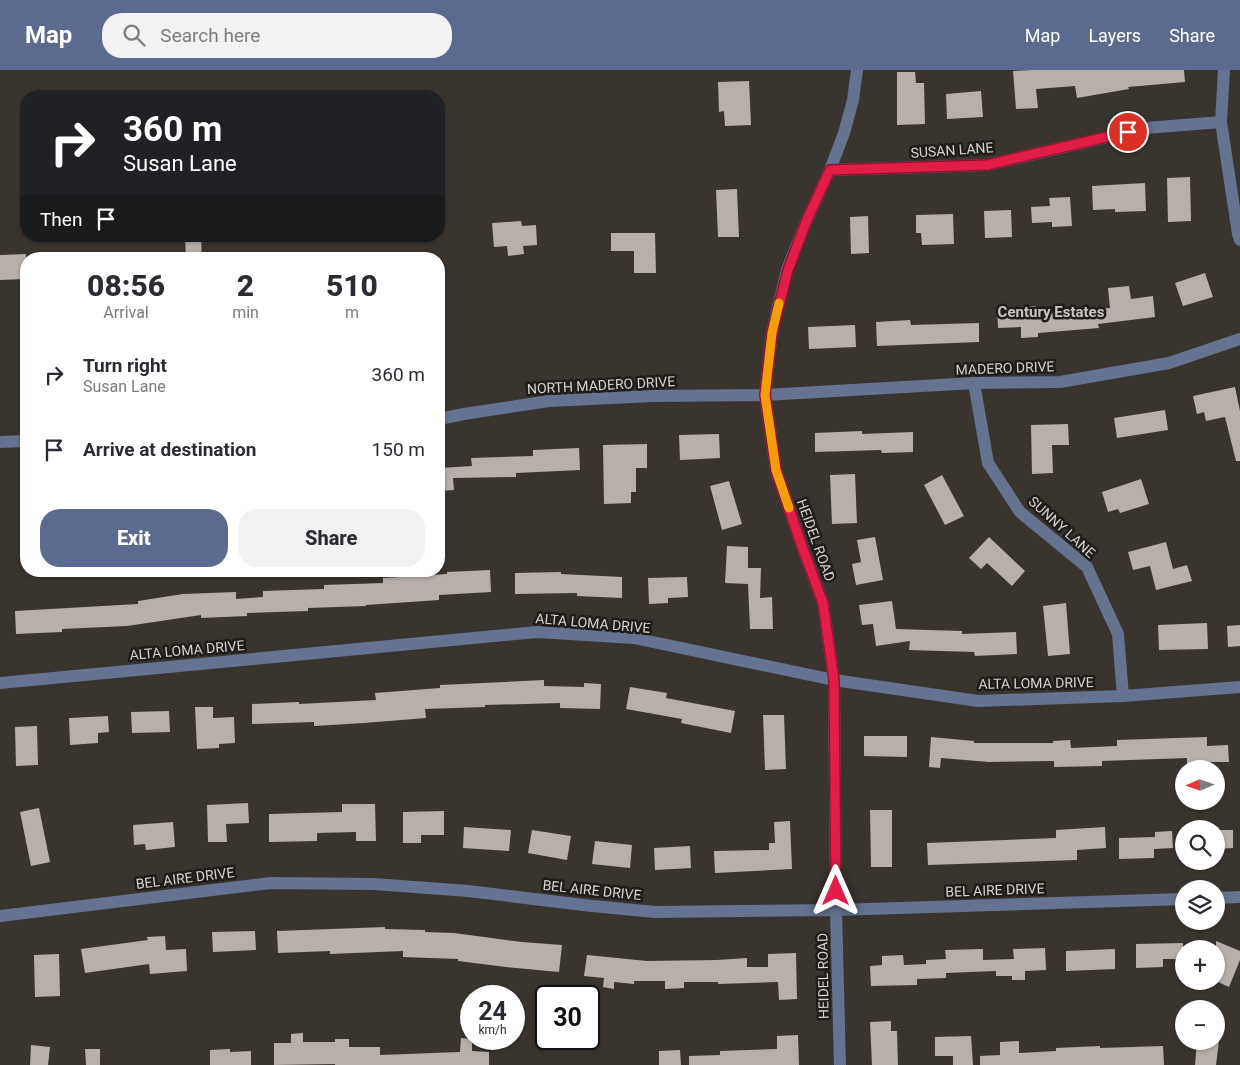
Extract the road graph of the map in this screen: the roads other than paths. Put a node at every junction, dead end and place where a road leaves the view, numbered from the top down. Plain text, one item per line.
1 (858, 70) edge
2 (1224, 70) edge
3 (1221, 122) junction
4 (830, 170) junction
5 (1240, 240) edge
6 (1240, 339) edge
7 (974, 383) junction
8 (765, 395) junction
9 (445, 418) edge
10 (20, 441) edge
11 (0, 442) edge
12 (834, 680) junction
13 (0, 684) edge
14 (1240, 687) edge
15 (1123, 696) junction
16 (1240, 897) edge
17 (1225, 898) edge
18 (1175, 899) edge
19 (836, 910) junction
20 (0, 916) edge
21 (840, 1065) edge

1 - 4 street, HEIDEL ROAD
2 - 3 street
3 - 4 street, SUSAN LANE
3 - 5 street
4 - 8 street, HEIDEL ROAD
6 - 7 street, MADERO DRIVE
7 - 8 street, MADERO DRIVE
7 - 15 street, SUNNY LANE
8 - 9 street, NORTH MADERO DRIVE
8 - 12 street, HEIDEL ROAD
10 - 11 street
12 - 13 street, ALTA LOMA DRIVE
12 - 15 street, ALTA LOMA DRIVE
12 - 19 street, HEIDEL ROAD
14 - 15 street, ALTA LOMA DRIVE
16 - 17 street
18 - 19 street, BEL AIRE DRIVE
19 - 20 street, BEL AIRE DRIVE
19 - 21 street, HEIDEL ROAD

